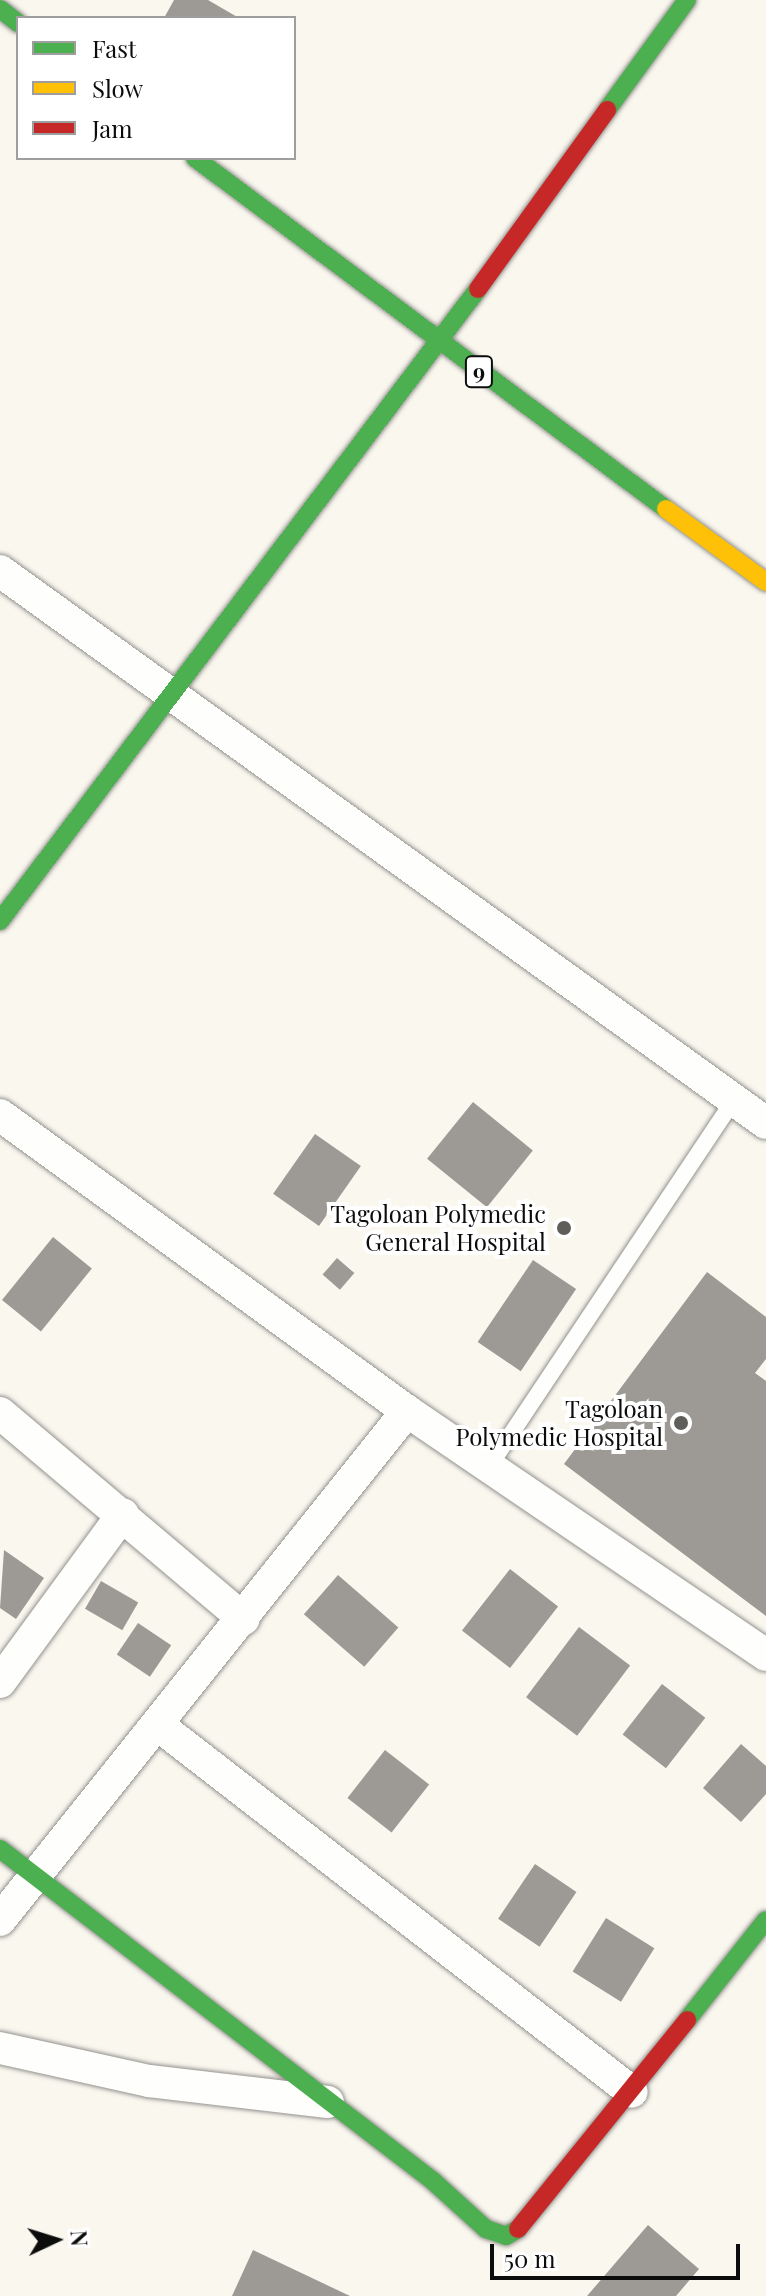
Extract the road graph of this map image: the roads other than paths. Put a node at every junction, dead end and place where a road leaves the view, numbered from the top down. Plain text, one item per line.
1 (687, 0) edge
2 (0, 9) edge
3 (16, 21) edge
4 (198, 160) edge
5 (438, 344) junction
6 (0, 571) edge
7 (766, 582) edge
8 (170, 696) junction
9 (0, 921) edge
10 (734, 1100) junction
11 (0, 1115) edge
12 (766, 1123) edge
13 (407, 1411) junction
14 (5, 1427) edge
15 (489, 1467) junction
16 (123, 1514) junction
17 (244, 1619) junction
18 (766, 1655) edge
19 (0, 1682) edge
20 (158, 1725) junction
21 (0, 1849) edge
22 (36, 1880) junction
23 (0, 1920) edge
24 (766, 1920) edge
25 (0, 2048) edge
26 (632, 2092) junction
27 (328, 2102) junction

1 - 5 main road
2 - 3 main road
4 - 5 main road, 9
5 - 7 main road, 9
5 - 8 main road
6 - 8 street
8 - 9 main road
8 - 10 street
10 - 12 street
10 - 15 lane
11 - 13 street
13 - 15 street
13 - 17 street
14 - 16 street
15 - 18 street
16 - 17 street
16 - 19 street
17 - 20 street
20 - 22 street
20 - 26 street
21 - 22 main road
22 - 23 street
22 - 27 main road
24 - 26 main road
25 - 27 street
26 - 27 main road

